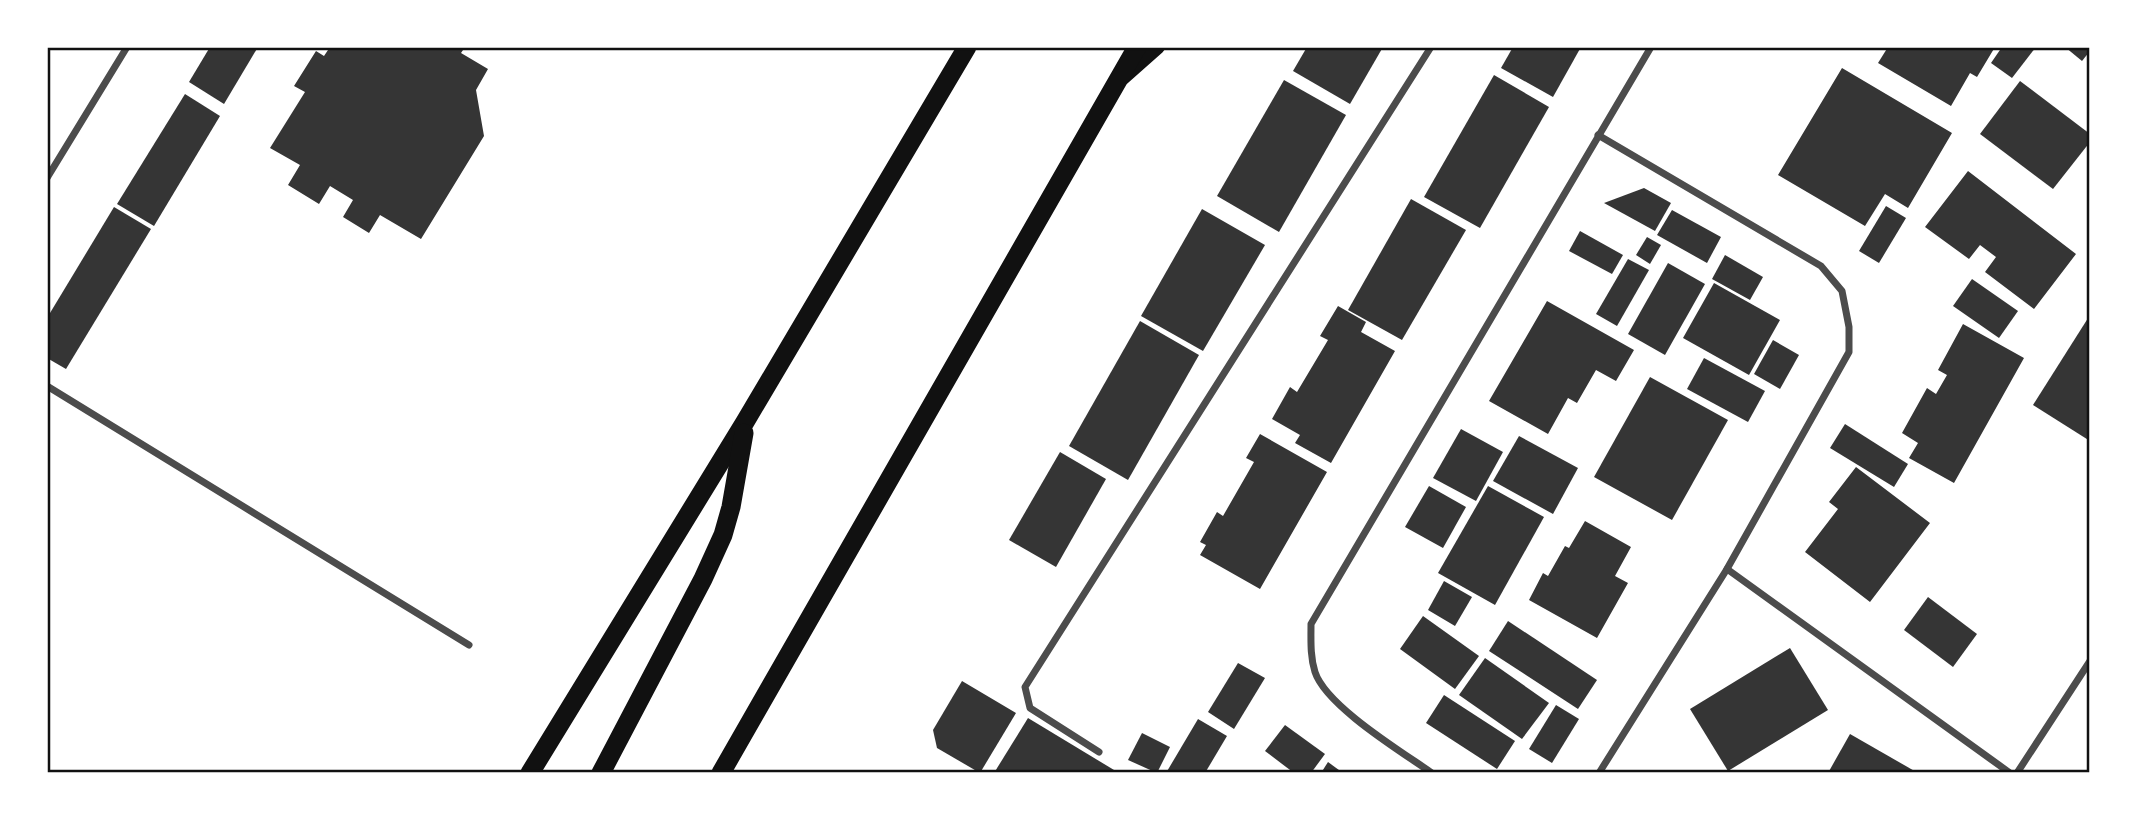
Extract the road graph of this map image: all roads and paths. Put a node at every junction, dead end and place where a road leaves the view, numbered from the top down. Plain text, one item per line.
1 (127, 47) edge
2 (967, 47) edge
3 (1138, 47) edge
4 (1158, 47) edge
5 (1431, 47) edge
6 (1651, 47) edge
7 (1117, 83) junction
8 (1598, 135) junction
9 (47, 178) edge
10 (47, 386) edge
11 (746, 422) junction
12 (1727, 569) junction
13 (469, 645) dead end
14 (2090, 661) edge
15 (1099, 752) dead end
16 (530, 773) edge
17 (601, 773) edge
18 (721, 773) edge
19 (1432, 773) edge
20 (1599, 773) edge
21 (2010, 773) edge
22 (2017, 773) edge

1 - 9 street
2 - 11 highway
3 - 7 highway
4 - 7 main road
5 - 15 street
6 - 8 street
7 - 18 highway
8 - 12 street
8 - 19 street
10 - 13 street
11 - 16 highway
11 - 17 highway
12 - 20 street
12 - 21 street
14 - 22 street

